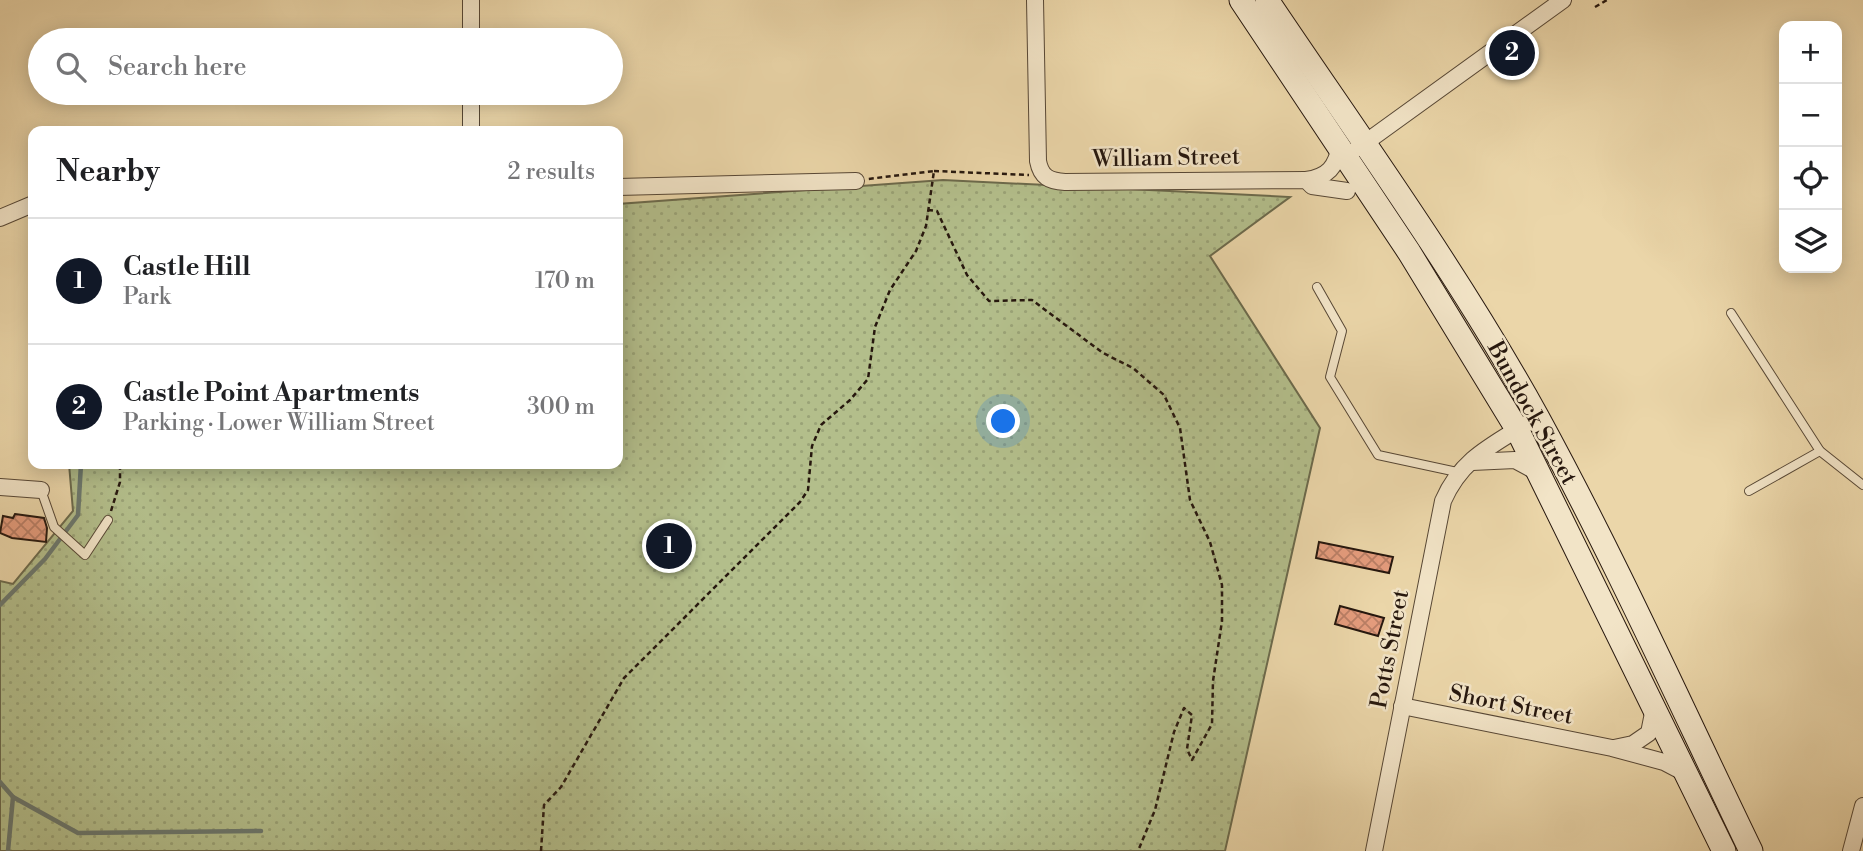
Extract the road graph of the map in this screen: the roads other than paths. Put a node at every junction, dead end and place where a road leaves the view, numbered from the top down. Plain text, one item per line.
1 (471, 0) edge
2 (1035, 0) edge
3 (1241, 0) edge
4 (1267, 0) edge
5 (1563, 0) edge
6 (471, 28) edge
7 (471, 105) edge
8 (471, 126) edge
9 (1363, 143) junction
10 (1345, 154) junction
11 (1306, 180) junction
12 (856, 181) road end
13 (623, 187) edge
14 (1347, 191) dead end
15 (28, 206) edge
16 (0, 218) edge
17 (1317, 287) dead end
18 (1731, 313) dead end
19 (1537, 417) junction
20 (1517, 429) junction
21 (1820, 451) junction
22 (1462, 467) junction
23 (1542, 475) junction
24 (1863, 485) edge
25 (0, 487) edge
26 (41, 490) joint
27 (1749, 491) dead end
28 (108, 520) road end
29 (1402, 706) junction
30 (1655, 706) junction
31 (1612, 748) junction
32 (1688, 775) junction
33 (1863, 806) edge
34 (1374, 851) edge
35 (1724, 851) edge
36 (1751, 851) edge
37 (1851, 851) edge

1 - 6 street
2 - 11 street, William Street
3 - 10 main road, Bundock Street
4 - 9 main road, Bundock Street
5 - 9 street
7 - 8 street
9 - 10 street
9 - 19 main road, Bundock Street
10 - 11 street
10 - 20 main road, Bundock Street
11 - 14 street, William Street
12 - 13 street
15 - 16 street
17 - 22 lane
18 - 21 lane
19 - 20 street
19 - 36 main road, Bundock Street
20 - 22 street
20 - 23 main road, Bundock Street
21 - 24 lane
21 - 27 lane
22 - 23 street
22 - 29 street, Potts Street
23 - 30 main road, Bundock Street
25 - 26 street
26 - 28 lane
29 - 31 street, Short Street
29 - 34 street, Potts Street
30 - 31 street
30 - 32 main road, Bundock Street
31 - 32 street, Short Street
32 - 35 main road, Bundock Street
33 - 37 street

